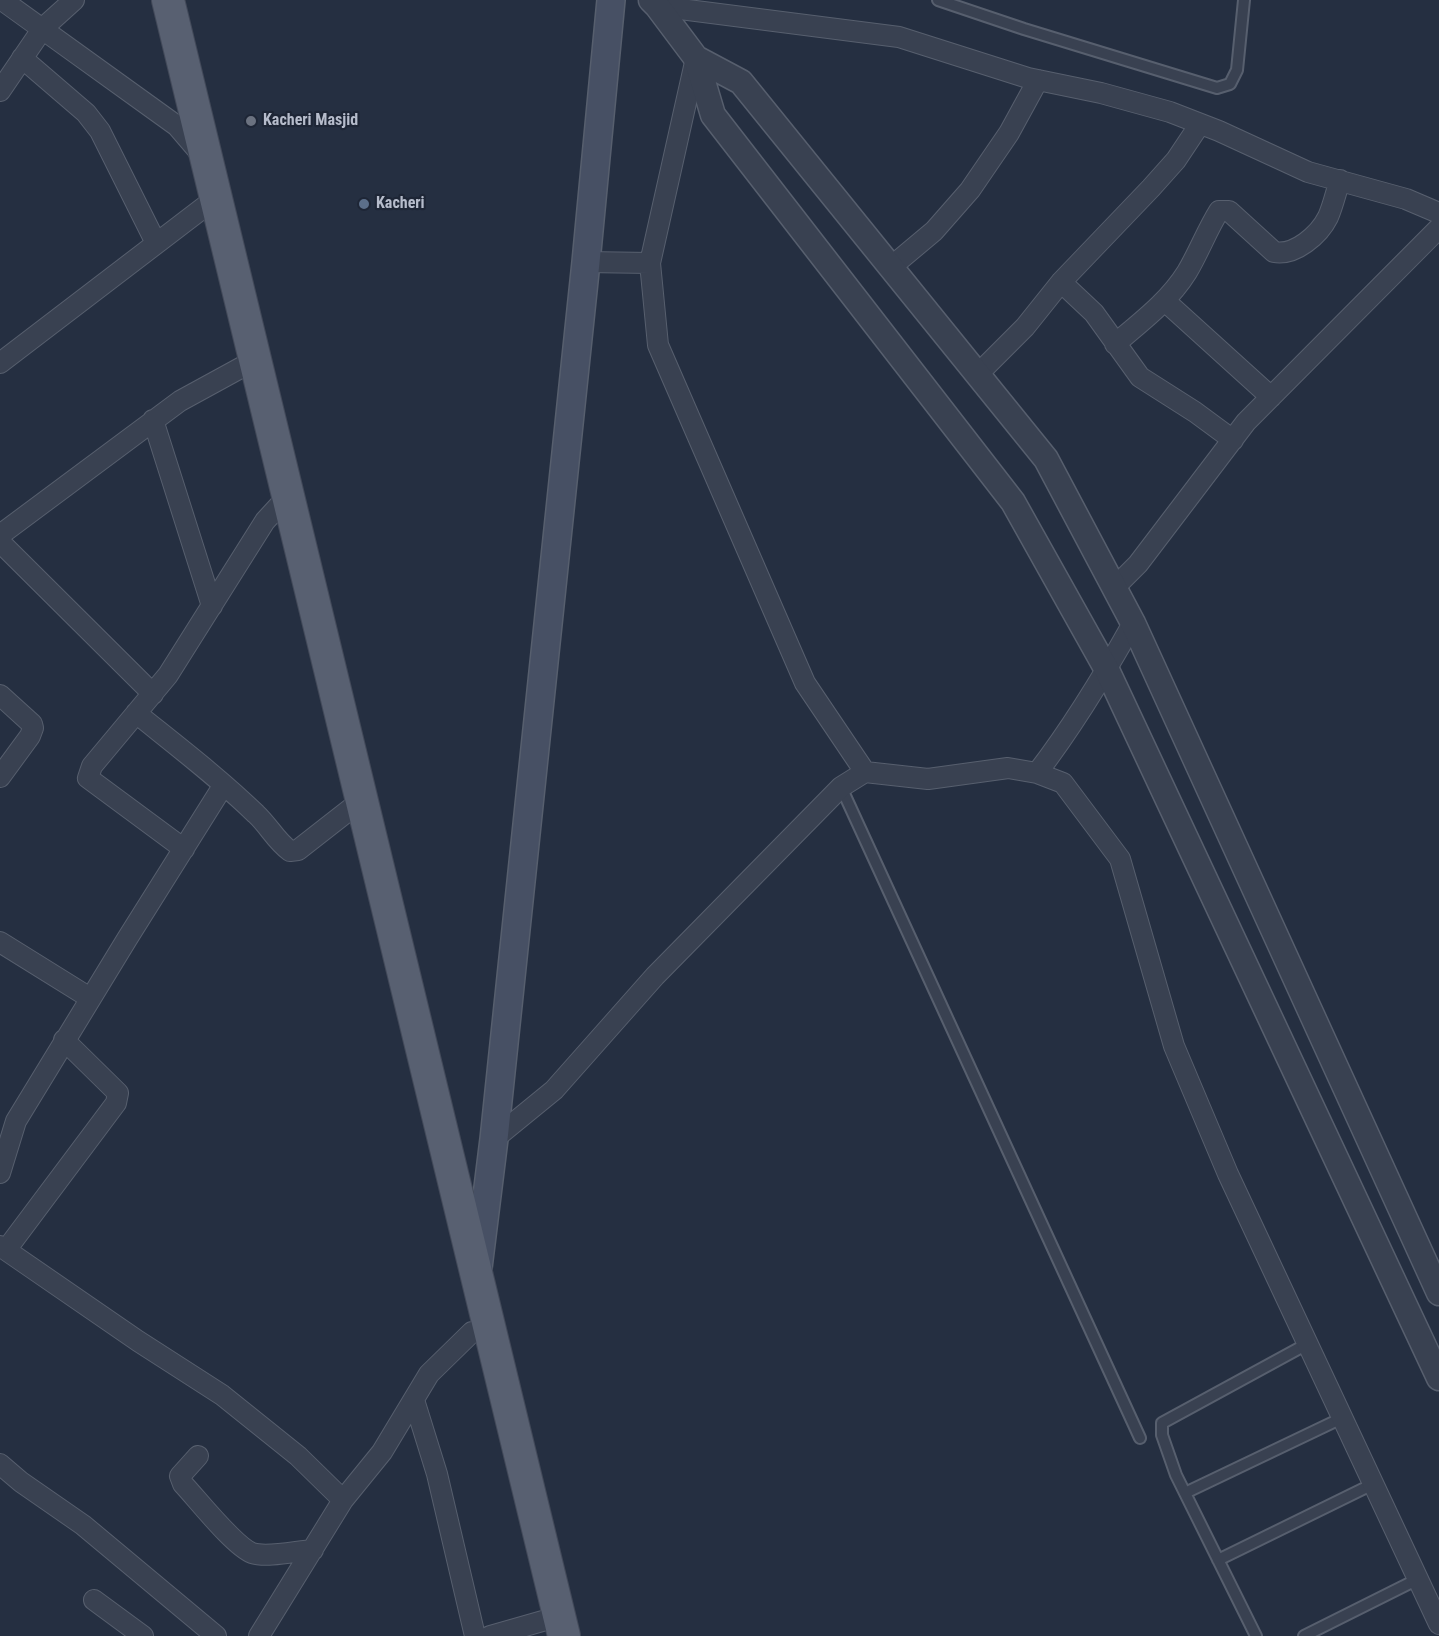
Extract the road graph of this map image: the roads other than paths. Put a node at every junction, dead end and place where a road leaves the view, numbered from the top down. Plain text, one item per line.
1 (2, 0) edge
2 (74, 0) edge
3 (168, 0) edge
4 (611, 0) edge
5 (938, 0) edge
6 (1244, 0) edge
7 (654, 3) edge
8 (43, 28) junction
9 (22, 58) junction
10 (696, 58) junction
11 (1038, 80) junction
12 (0, 91) edge
13 (1200, 124) junction
14 (207, 161) junction
15 (1340, 180) junction
16 (216, 198) junction
17 (1439, 213) edge
18 (1439, 228) edge
19 (156, 243) junction
20 (586, 262) junction
21 (650, 262) junction
22 (891, 267) junction
23 (1061, 282) junction
24 (1165, 301) junction
25 (1115, 344) junction
26 (255, 360) junction
27 (0, 363) edge
28 (977, 375) junction
29 (1271, 397) junction
30 (153, 420) junction
31 (1233, 440) junction
32 (288, 496) junction
33 (0, 535) edge
34 (0, 542) edge
35 (1114, 588) junction
36 (212, 606) junction
37 (1133, 623) junction
38 (1107, 670) junction
39 (0, 694) edge
40 (153, 694) junction
41 (136, 713) junction
42 (865, 772) junction
43 (1037, 773) junction
44 (0, 777) edge
45 (223, 786) junction
46 (841, 787) junction
47 (362, 800) junction
48 (184, 849) junction
49 (0, 942) edge
50 (90, 998) junction
51 (64, 1040) junction
52 (494, 1139) junction
53 (0, 1173) edge
54 (1398, 1204) junction
55 (1363, 1216) junction
56 (2, 1248) edge
57 (477, 1275) junction
58 (1439, 1293) edge
59 (491, 1332) junction
60 (1307, 1344) junction
61 (1439, 1378) edge
62 (414, 1400) junction
63 (1342, 1418) junction
64 (1140, 1438) dead end
65 (198, 1456) dead end
66 (0, 1464) edge
67 (1373, 1484) junction
68 (1185, 1492) junction
69 (344, 1500) junction
70 (313, 1550) junction
71 (1218, 1560) junction
72 (1418, 1579) junction
73 (94, 1600) dead end
74 (1439, 1624) edge
75 (562, 1626) edge
76 (143, 1636) edge
77 (216, 1636) edge
78 (259, 1636) edge
79 (475, 1636) edge
80 (490, 1636) edge
81 (1257, 1636) edge
82 (1304, 1636) edge

1 - 8 street
2 - 8 street
3 - 14 main road
4 - 20 main road
5 - 6 lane
7 - 10 street
7 - 11 street
8 - 9 street
8 - 14 street
9 - 12 street
9 - 19 street
10 - 21 street
10 - 22 street
10 - 38 street
11 - 13 street
11 - 22 street
13 - 15 street
13 - 23 street
14 - 16 main road
15 - 17 street
15 - 24 street
16 - 19 street
16 - 26 main road
18 - 29 street
19 - 27 street
20 - 21 street
20 - 52 main road
21 - 42 street
22 - 28 street
23 - 25 street
23 - 28 street
24 - 25 street
24 - 29 street
25 - 31 street
26 - 30 street
26 - 32 main road
28 - 35 street
29 - 31 street
30 - 33 street
30 - 36 street
31 - 35 street
32 - 36 street
32 - 47 main road
34 - 40 street
35 - 37 street
36 - 40 street
37 - 38 street
37 - 54 street
38 - 43 street
38 - 55 street
39 - 44 street
40 - 41 street
41 - 45 street
41 - 48 street
42 - 43 street
42 - 46 street
43 - 60 street
45 - 47 street
45 - 48 street
46 - 52 street
46 - 64 lane
47 - 57 main road
48 - 50 street
49 - 50 street
50 - 51 street
51 - 53 street
51 - 56 street
52 - 57 main road
54 - 55 street
54 - 58 street
55 - 61 street
56 - 69 street
57 - 59 main road
59 - 62 street
59 - 75 main road
60 - 63 street
60 - 68 lane
62 - 69 street
62 - 79 street
63 - 67 street
63 - 68 lane
65 - 70 street
66 - 77 street
67 - 71 lane
67 - 72 street
68 - 71 lane
69 - 70 street
70 - 78 street
71 - 81 lane
72 - 74 street
72 - 82 lane
73 - 76 street
75 - 80 street

